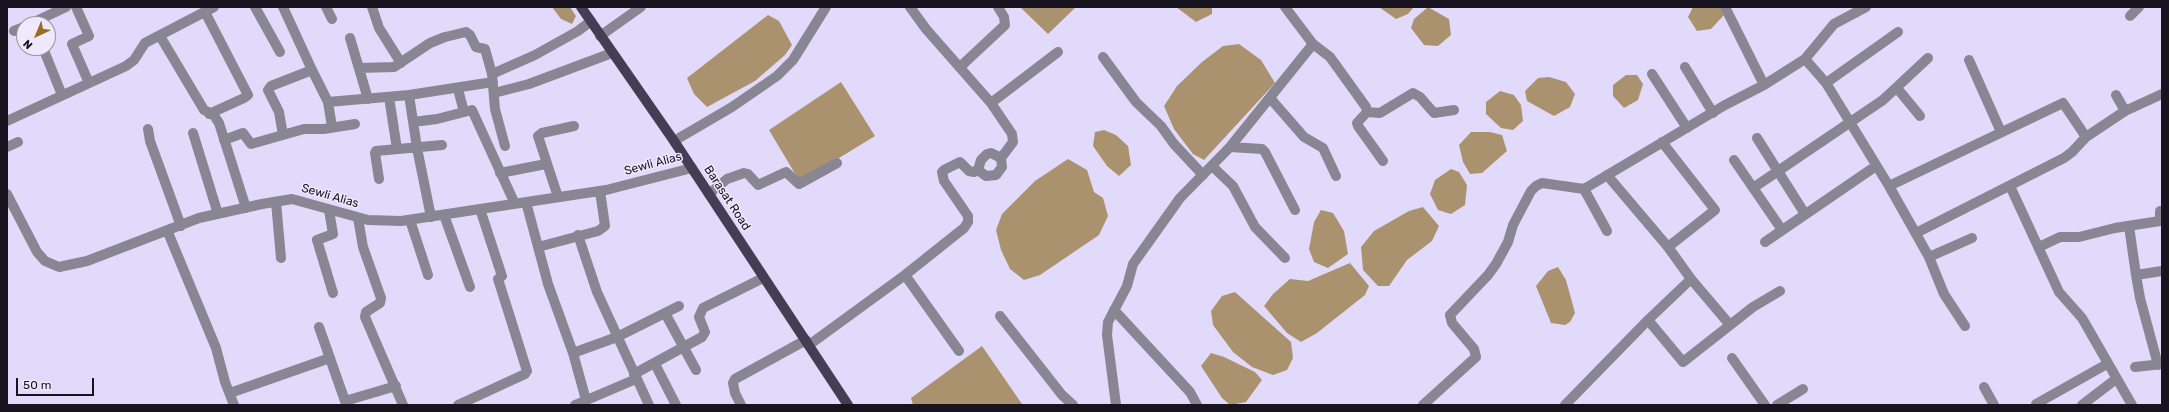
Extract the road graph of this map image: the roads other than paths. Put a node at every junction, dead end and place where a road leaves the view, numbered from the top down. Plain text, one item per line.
1 (66, 7) edge
2 (76, 7) edge
3 (254, 7) edge
4 (283, 7) edge
5 (326, 7) edge
6 (372, 7) edge
7 (581, 7) edge
8 (642, 7) edge
9 (826, 7) edge
10 (910, 7) edge
11 (998, 7) edge
12 (1285, 7) edge
13 (1866, 7) edge
14 (2139, 7) edge
15 (1726, 9) dead end
16 (53, 10) edge
17 (210, 10) edge
18 (43, 16) edge
19 (2130, 16) dead end
20 (332, 19) dead end
21 (591, 21) junction
22 (1898, 32) dead end
23 (160, 36) junction
24 (600, 36) junction
25 (350, 38) dead end
26 (1313, 44) junction
27 (280, 52) dead end
28 (1058, 52) dead end
29 (612, 53) junction
30 (46, 56) edge
31 (1103, 57) dead end
32 (1928, 58) dead end
33 (1805, 59) junction
34 (1969, 60) dead end
35 (401, 63) junction
36 (960, 67) junction
37 (359, 68) junction
38 (1684, 68) dead end
39 (312, 70) junction
40 (1652, 74) dead end
41 (89, 83) junction
42 (493, 83) junction
43 (1826, 83) junction
44 (1764, 85) junction
45 (458, 88) junction
46 (1897, 88) junction
47 (2116, 94) dead end
48 (2162, 94) edge
49 (62, 95) junction
50 (409, 95) junction
51 (389, 97) junction
52 (1270, 98) junction
53 (368, 99) junction
54 (328, 102) junction
55 (991, 103) junction
56 (1454, 110) dead end
57 (2125, 111) junction
58 (464, 112) junction
59 (1368, 112) junction
60 (1712, 113) junction
61 (209, 114) junction
62 (1920, 116) dead end
63 (7, 121) edge
64 (413, 122) junction
65 (355, 124) dead end
66 (1851, 124) junction
67 (574, 126) dead end
68 (332, 127) junction
69 (1687, 128) junction
70 (148, 129) dead end
71 (2001, 132) junction
72 (193, 133) dead end
73 (283, 135) junction
74 (2086, 137) junction
75 (1757, 138) dead end
76 (224, 140) junction
77 (674, 141) junction
78 (18, 142) dead end
79 (1662, 142) junction
80 (442, 145) dead end
81 (505, 146) dead end
82 (7, 147) edge
83 (1230, 147) junction
84 (417, 148) junction
85 (397, 150) junction
86 (1001, 158) junction
87 (1734, 160) dead end
88 (1383, 161) dead end
89 (837, 163) dead end
90 (546, 164) junction
91 (1212, 166) junction
92 (1876, 166) junction
93 (692, 168) junction
94 (978, 170) junction
95 (1779, 171) junction
96 (500, 173) junction
97 (1203, 175) junction
98 (1607, 175) junction
99 (1336, 176) dead end
100 (379, 179) dead end
101 (1889, 186) junction
102 (2010, 186) junction
103 (1753, 188) junction
104 (1584, 189) junction
105 (600, 191) junction
106 (7, 194) edge
107 (709, 194) junction
108 (558, 197) junction
109 (276, 202) junction
110 (526, 202) junction
111 (515, 204) junction
112 (246, 208) junction
113 (480, 209) junction
114 (329, 210) junction
115 (1295, 210) dead end
116 (2162, 210) edge
117 (218, 214) junction
118 (1805, 214) junction
119 (444, 215) junction
120 (431, 216) junction
121 (358, 218) junction
122 (410, 220) junction
123 (181, 226) junction
124 (2129, 226) junction
125 (167, 230) junction
126 (1782, 230) junction
127 (1607, 231) dead end
128 (1916, 233) junction
129 (578, 235) junction
130 (1972, 238) dead end
131 (1765, 242) dead end
132 (538, 247) junction
133 (1668, 247) junction
134 (2039, 247) junction
135 (1929, 257) junction
136 (281, 258) dead end
137 (1285, 258) dead end
138 (2162, 271) edge
139 (428, 275) dead end
140 (905, 275) junction
141 (2136, 275) junction
142 (763, 278) junction
143 (1691, 279) junction
144 (470, 287) dead end
145 (1780, 291) dead end
146 (332, 293) dead end
147 (679, 306) dead end
148 (1114, 310) junction
149 (665, 313) junction
150 (1000, 316) dead end
151 (1648, 320) junction
152 (1730, 325) junction
153 (1965, 326) dead end
154 (320, 327) dead end
155 (617, 337) junction
156 (807, 343) junction
157 (684, 347) junction
158 (959, 351) dead end
159 (573, 353) junction
160 (330, 358) junction
161 (1732, 358) dead end
162 (655, 364) junction
163 (2107, 364) junction
164 (2160, 364) edge
165 (2134, 367) dead end
166 (696, 370) dead end
167 (635, 376) junction
168 (2116, 379) junction
169 (396, 386) junction
170 (1984, 387) dead end
171 (1803, 389) dead end
172 (230, 393) junction
173 (586, 400) junction
174 (2036, 404) edge
175 (234, 405) edge
176 (403, 405) edge
177 (458, 405) edge
178 (575, 405) edge
179 (649, 405) edge
180 (676, 405) edge
181 (741, 405) edge
182 (848, 405) edge
183 (1073, 405) edge
184 (1116, 405) edge
185 (1197, 405) edge
186 (1423, 405) edge
187 (1565, 405) edge
188 (1765, 405) edge
189 (1777, 405) edge
190 (1994, 405) edge
191 (2082, 405) edge
192 (2132, 405) edge

1 - 16 street
2 - 41 street
3 - 27 street
4 - 39 street
5 - 20 street
6 - 35 street
7 - 21 main road, Barasat Road
8 - 24 street
9 - 77 street
10 - 36 street
11 - 36 street
12 - 26 street
13 - 33 street
14 - 19 street
15 - 44 street
16 - 18 street
17 - 23 street
17 - 61 street
21 - 24 main road, Barasat Road
21 - 42 street
22 - 43 street
23 - 41 street
23 - 61 street
24 - 29 main road, Barasat Road
25 - 37 street
26 - 52 street
26 - 59 street
28 - 55 street
29 - 42 street
29 - 77 main road, Barasat Road
30 - 49 street
31 - 97 street
32 - 46 street
33 - 43 street
33 - 44 street
34 - 71 street
35 - 37 street
35 - 42 street
36 - 55 street
37 - 53 street
38 - 60 street
39 - 54 street
39 - 73 street
40 - 69 street
41 - 49 street
42 - 45 street
42 - 81 street
43 - 66 street
44 - 60 street
45 - 50 street
45 - 58 street
46 - 62 street
46 - 66 street
47 - 57 street
48 - 57 street
49 - 63 street
50 - 51 street
50 - 64 street
51 - 53 street
51 - 85 street
52 - 83 street
52 - 99 street
53 - 54 street
54 - 68 street
55 - 86 street
56 - 59 street
57 - 74 street
58 - 64 street
58 - 96 street
59 - 88 street
60 - 69 street
61 - 76 street
64 - 84 street
65 - 68 street
66 - 92 street
66 - 95 street
67 - 90 street
68 - 73 street
69 - 79 street
70 - 123 street
71 - 74 street
71 - 101 street
72 - 117 street
73 - 76 street
74 - 102 street
75 - 95 street
76 - 112 street
77 - 93 main road, Barasat Road
78 - 82 street
79 - 98 street
79 - 133 street
80 - 84 street
83 - 91 street
83 - 115 street
84 - 85 street
84 - 120 street
85 - 100 street
86 - 94 street
86 - 94 street
87 - 103 street
89 - 107 street
90 - 96 street
90 - 108 street
91 - 97 street
91 - 137 street
92 - 101 street
92 - 118 street
93 - 105 street, Sewli Alias
93 - 107 main road, Barasat Road
94 - 140 street
95 - 103 street
95 - 118 street
96 - 111 street
97 - 148 street
98 - 104 street
98 - 133 street
101 - 128 street
102 - 128 street
102 - 134 street
103 - 126 street
104 - 127 street
104 - 186 street
105 - 108 street, Sewli Alias
105 - 129 street
106 - 125 street, Sewli Alias
107 - 142 main road, Barasat Road
108 - 110 street, Sewli Alias
109 - 112 street, Sewli Alias
109 - 114 street, Sewli Alias
109 - 136 street
110 - 111 street, Sewli Alias
110 - 132 street
111 - 113 street, Sewli Alias
112 - 117 street, Sewli Alias
113 - 119 street, Sewli Alias
113 - 177 street
114 - 121 street, Sewli Alias
114 - 146 street
116 - 124 street
117 - 123 street, Sewli Alias
118 - 126 street
119 - 120 street, Sewli Alias
119 - 144 street
120 - 122 street, Sewli Alias
121 - 122 street, Sewli Alias
121 - 169 street
122 - 139 street
123 - 125 street, Sewli Alias
124 - 134 street
124 - 141 street
125 - 172 street
126 - 131 street
128 - 135 street
129 - 132 street
129 - 155 street
130 - 135 street
132 - 159 street
133 - 143 street
134 - 163 street
135 - 153 street
138 - 141 street
140 - 156 street
140 - 158 street
141 - 164 street
142 - 156 main road, Barasat Road
142 - 157 street
143 - 151 street
143 - 152 street
145 - 152 street
147 - 149 street
148 - 184 street
148 - 185 street
149 - 155 street
149 - 157 street
150 - 183 street
151 - 152 street
151 - 187 street
154 - 160 street
155 - 159 street
155 - 167 street
156 - 181 street
156 - 182 main road, Barasat Road
157 - 162 street
157 - 166 street
159 - 173 street
160 - 169 street
160 - 172 street
161 - 188 street
162 - 167 street
162 - 180 street
163 - 168 street
163 - 174 street
164 - 165 street
167 - 173 street
167 - 179 street
168 - 191 street
168 - 192 street
169 - 176 street
170 - 190 street
171 - 189 street
172 - 175 street
173 - 178 street

